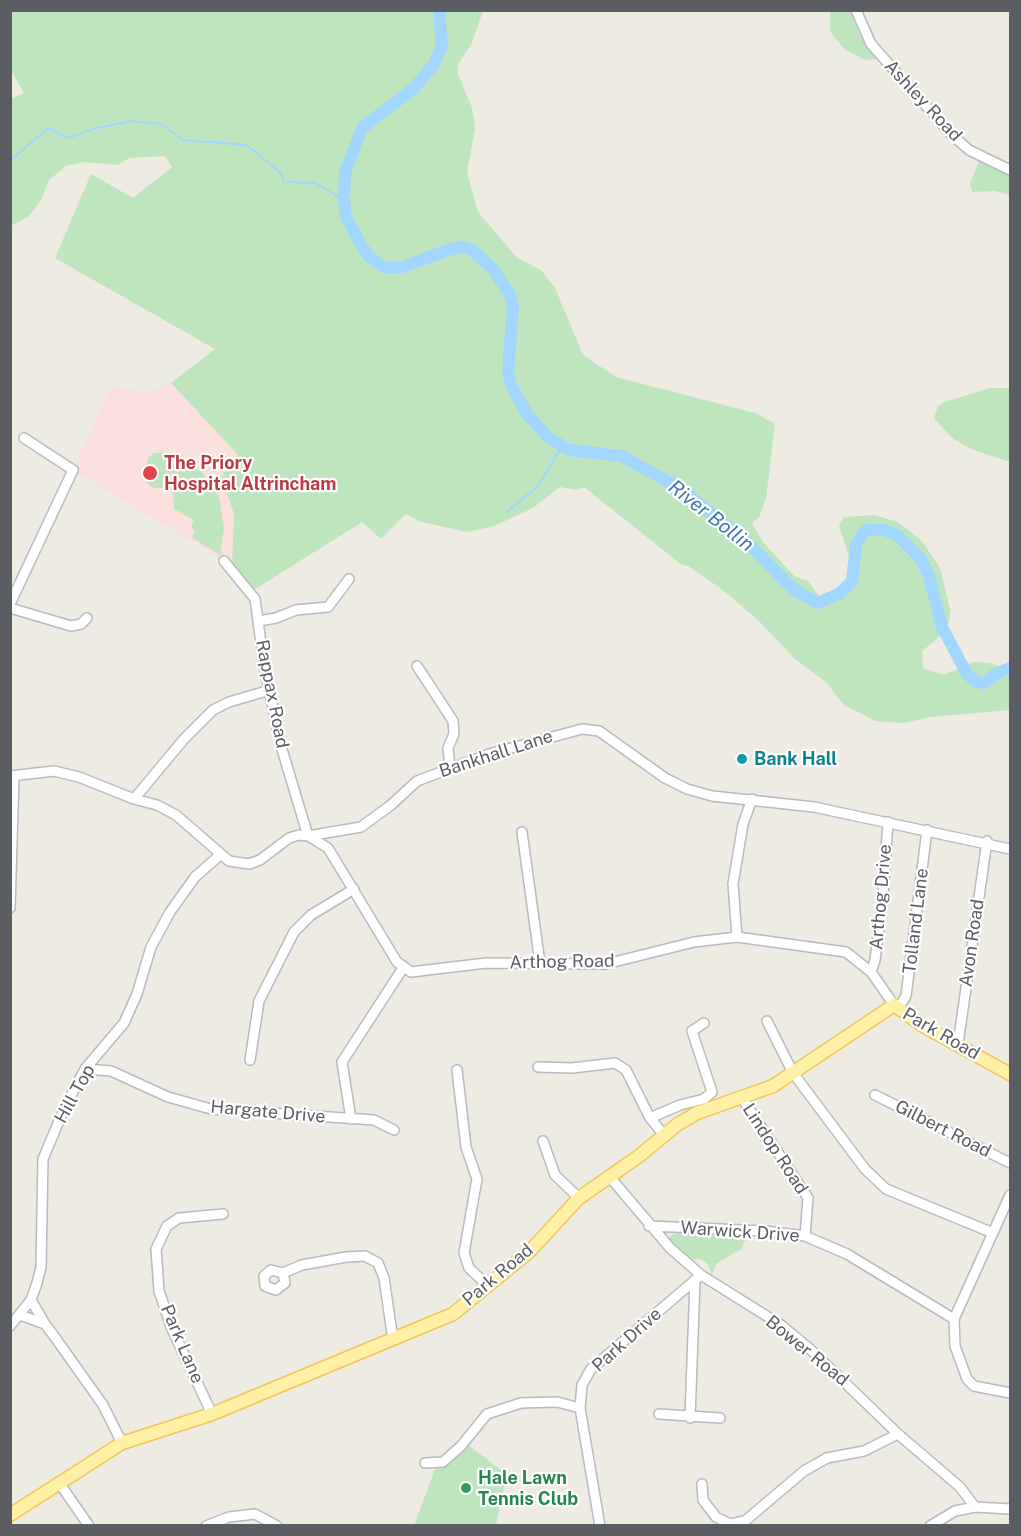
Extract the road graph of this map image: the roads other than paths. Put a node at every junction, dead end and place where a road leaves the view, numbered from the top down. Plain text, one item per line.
1 (856, 10) edge
2 (1011, 170) edge
3 (24, 438) dead end
4 (224, 561) dead end
5 (349, 579) dead end
6 (10, 606) edge
7 (87, 618) dead end
8 (259, 621) junction
9 (417, 666) dead end
10 (270, 690) junction
11 (450, 767) junction
12 (12, 776) edge
13 (134, 799) junction
14 (752, 799) junction
15 (888, 822) junction
16 (927, 830) junction
17 (522, 832) dead end
18 (308, 836) junction
19 (987, 842) junction
20 (1011, 849) edge
21 (220, 855) junction
22 (354, 889) junction
23 (10, 908) edge
24 (737, 937) junction
25 (540, 963) junction
26 (404, 968) junction
27 (871, 972) junction
28 (896, 1007) junction
29 (767, 1021) dead end
30 (704, 1023) dead end
31 (958, 1044) junction
32 (102, 1052) junction
33 (250, 1060) dead end
34 (538, 1066) dead end
35 (86, 1069) junction
36 (457, 1070) dead end
37 (111, 1071) junction
38 (793, 1073) junction
39 (1011, 1074) edge
40 (875, 1095) dead end
41 (742, 1098) junction
42 (650, 1118) junction
43 (351, 1119) junction
44 (394, 1130) dead end
45 (664, 1135) junction
46 (543, 1141) dead end
47 (1011, 1163) edge
48 (609, 1176) junction
49 (1011, 1195) edge
50 (579, 1198) junction
51 (223, 1214) dead end
52 (649, 1226) junction
53 (993, 1233) junction
54 (806, 1236) junction
55 (283, 1273) dead end
56 (698, 1278) junction
57 (487, 1285) junction
58 (32, 1300) junction
59 (20, 1315) junction
60 (954, 1318) junction
61 (45, 1324) junction
62 (10, 1326) edge
63 (393, 1340) junction
64 (1011, 1393) edge
65 (580, 1407) junction
66 (212, 1414) junction
67 (658, 1414) dead end
68 (690, 1418) junction
69 (720, 1418) dead end
70 (898, 1434) junction
71 (122, 1443) junction
72 (425, 1463) dead end
73 (60, 1484) junction
74 (702, 1484) dead end
75 (975, 1507) junction
76 (1011, 1509) edge
77 (10, 1515) edge
78 (89, 1526) edge
79 (206, 1526) edge
80 (277, 1526) edge
81 (600, 1526) edge
82 (930, 1526) edge

1 - 2 street, Ashley Road
3 - 6 street
4 - 8 street, Rappax Road
5 - 8 street
6 - 7 street
8 - 10 street, Rappax Road
9 - 11 street
10 - 13 street
10 - 18 street, Rappax Road
11 - 14 street, Bankhall Lane
11 - 18 street, Bankhall Lane
12 - 13 street, Bankhall Lane
12 - 23 street
13 - 21 street, Bankhall Lane
14 - 15 street, Bankhall Lane
14 - 24 street
15 - 16 street, Bankhall Lane
15 - 27 street, Arthog Drive
16 - 19 street, Bankhall Lane
16 - 28 street, Tolland Lane
17 - 25 street
18 - 21 street, Bankhall Lane
18 - 22 street
19 - 20 street, Bankhall Lane
19 - 31 street, Avon Road
21 - 32 street, Hill Top
22 - 26 street
22 - 33 street
24 - 25 street, Arthog Road
24 - 27 street, Arthog Road
25 - 26 street, Arthog Road
26 - 43 street
27 - 28 street, Arthog Road
28 - 31 main road, Park Road
28 - 38 main road, Park Road
29 - 38 street
30 - 42 street
31 - 39 main road, Park Road
32 - 35 street, Hill Top
32 - 37 street
34 - 42 street
35 - 37 street, Hargate Drive
35 - 58 street, Hill Top
36 - 57 street
37 - 43 street, Hargate Drive
38 - 41 main road, Park Road
38 - 53 street
40 - 47 street, Gilbert Road
41 - 45 main road, Park Road
41 - 54 street, Lindop Road
42 - 45 street
43 - 44 street, Hargate Drive
45 - 48 main road, Park Road
46 - 50 street
48 - 50 main road, Park Road
48 - 52 street, Bower Road
49 - 53 street
50 - 57 main road, Park Road
51 - 66 street, Park Lane
52 - 54 street, Warwick Drive
52 - 56 street, Bower Road
53 - 60 street
54 - 60 street, Warwick Drive
55 - 63 street
56 - 65 street, Park Drive
56 - 68 street
56 - 70 street, Bower Road
57 - 63 main road, Park Road
58 - 59 street, Hill Top
58 - 61 street
59 - 61 street
59 - 62 street, Hill Top
60 - 64 street
61 - 71 street
63 - 66 main road, Park Road
65 - 72 street
65 - 81 street, Park Drive
66 - 71 main road, Park Road
67 - 68 street
68 - 69 street
70 - 74 street
70 - 75 street, Bower Road
71 - 73 main road, Park Road
73 - 77 main road, Park Road
73 - 78 street
75 - 76 street
75 - 82 street
79 - 80 street

